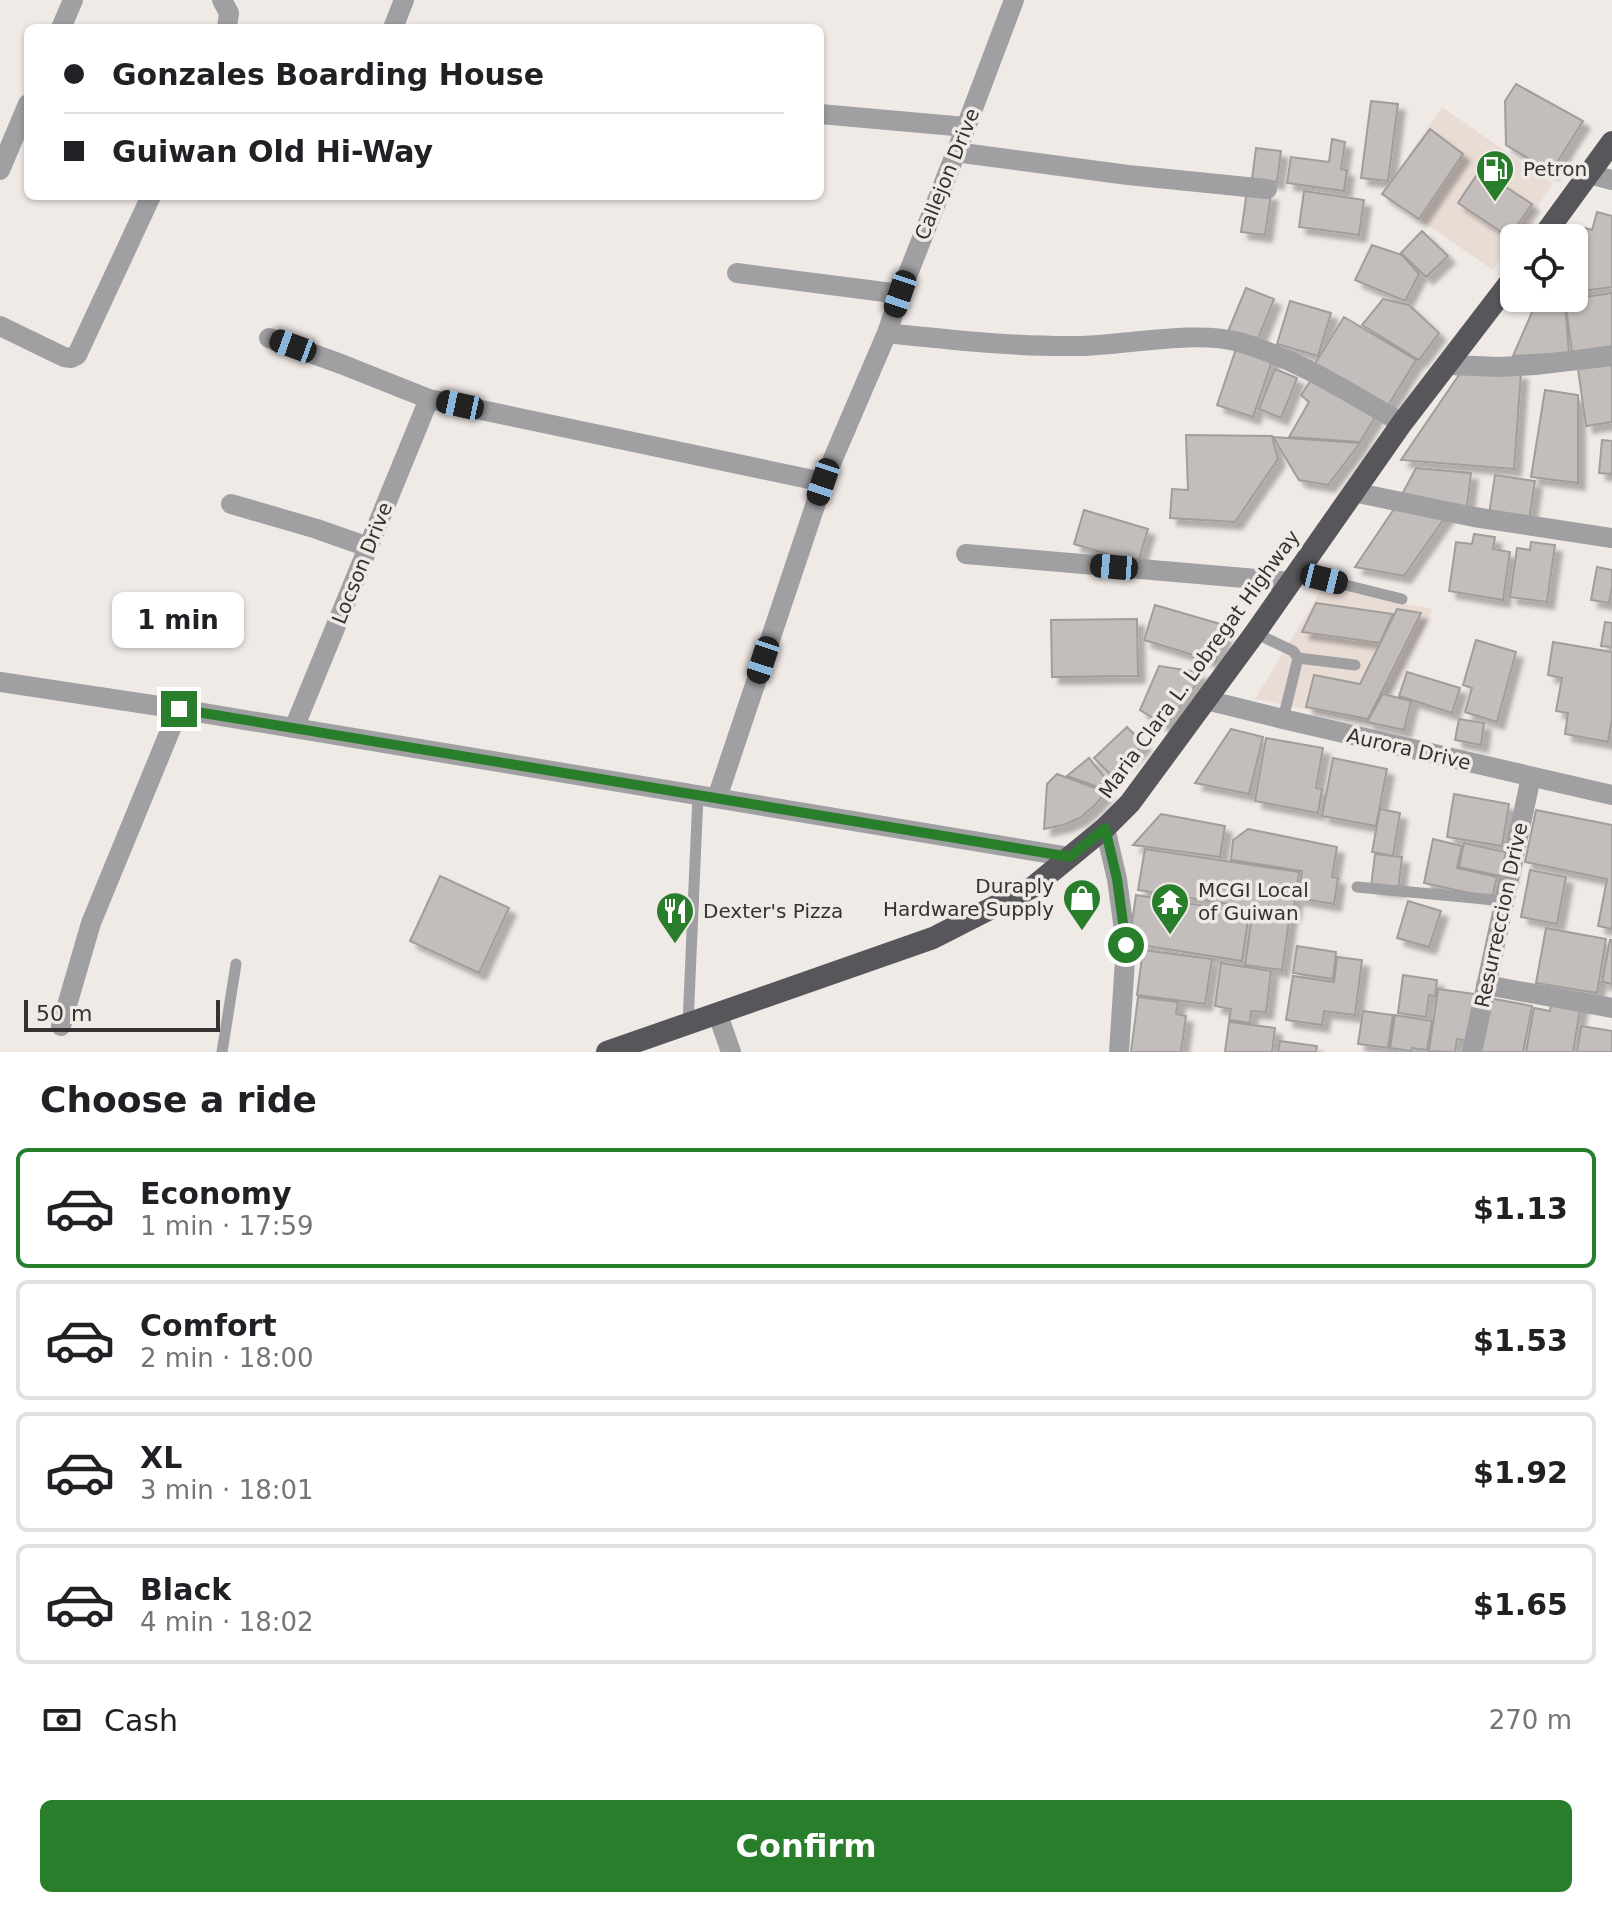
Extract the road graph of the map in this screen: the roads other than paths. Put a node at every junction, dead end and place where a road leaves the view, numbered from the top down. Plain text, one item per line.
1 (73, 0) edge
2 (222, 0) edge
3 (404, 0) edge
4 (1014, 0) edge
5 (63, 24) edge
6 (228, 24) edge
7 (395, 24) edge
8 (24, 113) edge
9 (824, 114) edge
10 (966, 127) junction
11 (1612, 142) edge
12 (955, 152) junction
13 (0, 170) edge
14 (1589, 174) junction
15 (1612, 180) edge
16 (1267, 189) dead end
17 (149, 200) edge
18 (1552, 224) edge
19 (737, 273) dead end
20 (900, 294) junction
21 (1500, 296) edge
22 (0, 326) edge
23 (887, 333) junction
24 (269, 338) dead end
25 (1612, 356) edge
26 (1448, 365) junction
27 (429, 399) junction
28 (1402, 423) junction
29 (823, 482) junction
30 (1353, 492) junction
31 (231, 504) dead end
32 (1612, 538) edge
33 (368, 547) junction
34 (966, 554) dead end
35 (1294, 577) junction
36 (1402, 599) dead end
37 (1255, 633) junction
38 (1298, 658) junction
39 (1355, 665) dead end
40 (0, 682) edge
41 (1206, 700) junction
42 (179, 709) junction
43 (1283, 719) junction
44 (294, 728) junction
45 (1531, 777) junction
46 (1612, 795) edge
47 (708, 797) junction
48 (1105, 828) junction
49 (1070, 857) junction
50 (1357, 887) dead end
51 (1506, 901) junction
52 (236, 964) dead end
53 (1486, 985) junction
54 (1612, 1008) edge
55 (718, 1015) junction
56 (688, 1025) junction
57 (61, 1026) dead end
58 (222, 1052) edge
59 (607, 1052) edge
60 (731, 1052) edge
61 (1119, 1052) edge
62 (1472, 1052) edge

1 - 5 street
2 - 6 street
3 - 7 street
4 - 10 street, Callejon Drive
8 - 13 street
9 - 10 street
10 - 12 street, Callejon Drive
11 - 14 highway
12 - 16 street
12 - 20 street, Callejon Drive
14 - 15 street
14 - 18 highway
17 - 22 street
19 - 20 street
20 - 23 street, Callejon Drive
21 - 26 highway, Maria Clara L. Lobregat Highway
23 - 28 street
23 - 29 street, Callejon Drive
24 - 27 street
25 - 26 street
26 - 28 highway, Maria Clara L. Lobregat Highway
27 - 29 street
27 - 33 street, Locson Drive
28 - 30 highway, Maria Clara L. Lobregat Highway
29 - 47 street, Callejon Drive
30 - 32 street
30 - 35 highway, Maria Clara L. Lobregat Highway
31 - 33 street
33 - 44 street, Locson Drive
34 - 35 street
35 - 36 lane
35 - 37 highway, Maria Clara L. Lobregat Highway
37 - 38 lane
37 - 41 highway, Maria Clara L. Lobregat Highway
38 - 39 lane
38 - 43 lane
40 - 42 street
41 - 43 street, Aurora Drive
41 - 48 highway, Maria Clara L. Lobregat Highway
42 - 44 street
42 - 57 street
43 - 45 street, Aurora Drive
44 - 47 street
45 - 46 street, Aurora Drive
45 - 51 street, Resurreccion Drive
47 - 49 street
47 - 56 lane
48 - 49 highway, Maria Clara L. Lobregat Highway
48 - 61 street
49 - 55 highway, Maria Clara L. Lobregat Highway
50 - 51 lane
51 - 53 street, Resurreccion Drive
52 - 58 lane
53 - 54 street
53 - 62 street, Resurreccion Drive
55 - 56 highway, Maria Clara L. Lobregat Highway
55 - 60 street
56 - 59 highway, Maria Clara L. Lobregat Highway

